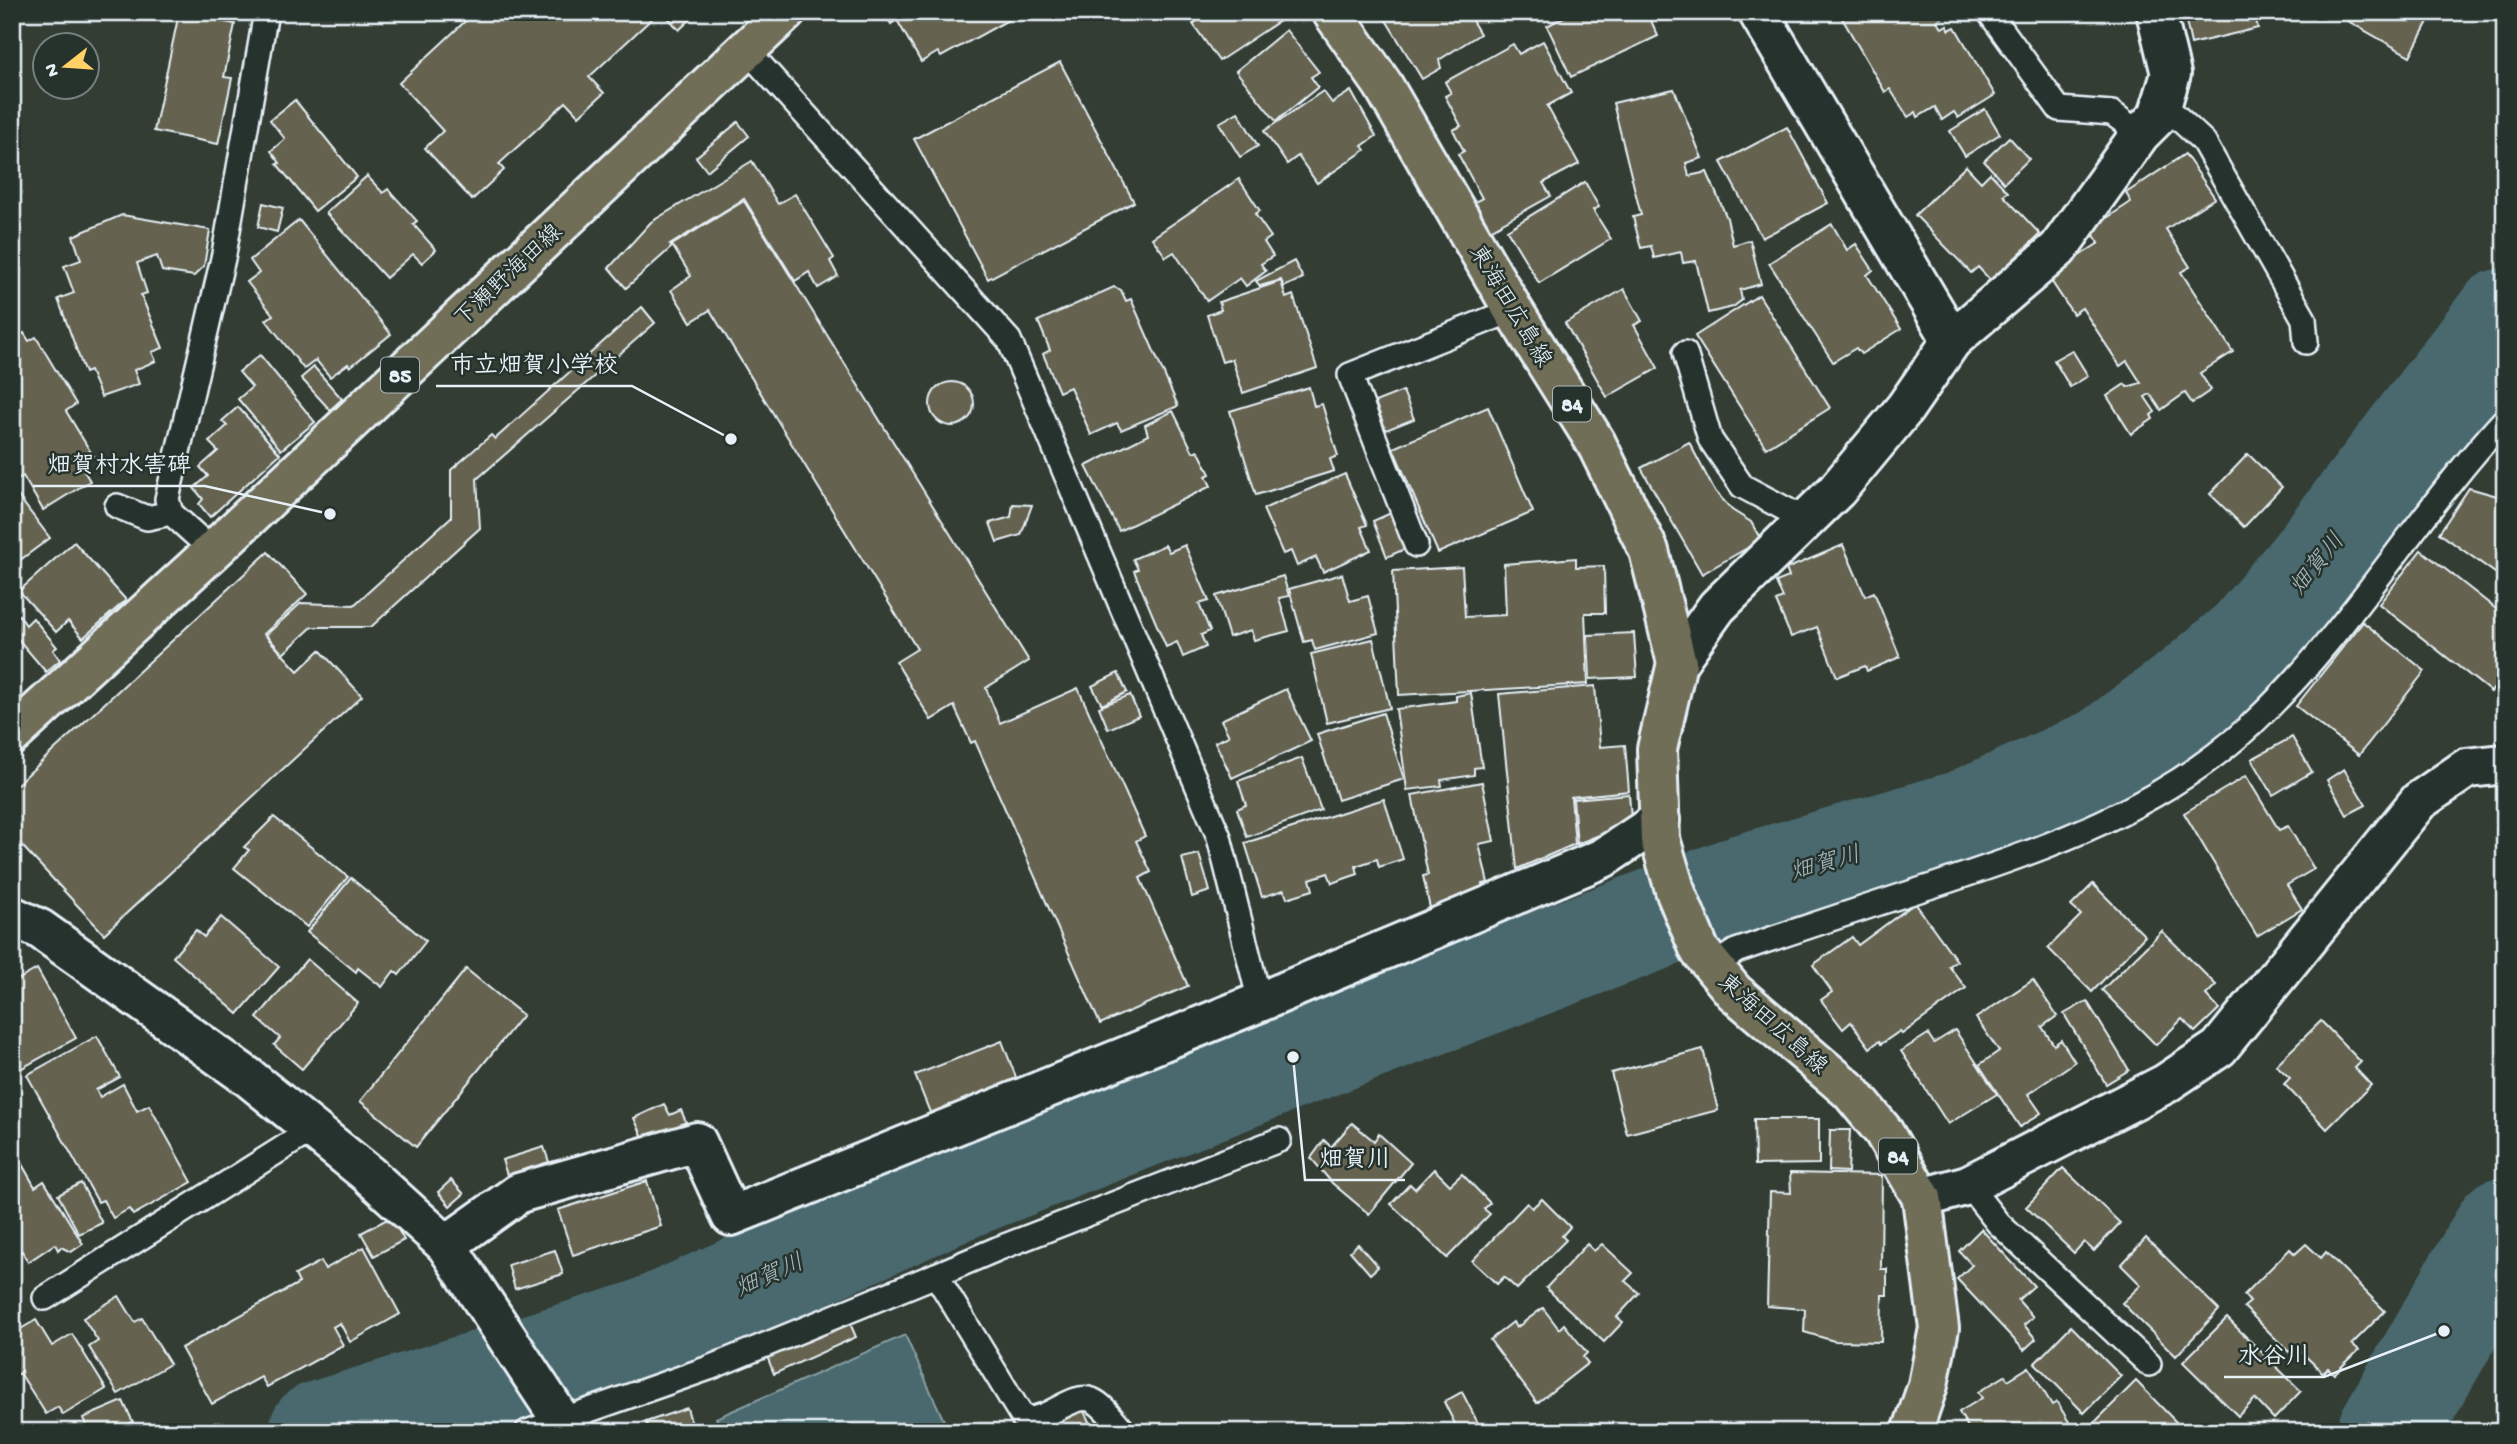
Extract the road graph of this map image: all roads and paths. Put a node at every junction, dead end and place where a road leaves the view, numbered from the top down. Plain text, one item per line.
1 (266, 12) edge
2 (786, 12) edge
3 (1332, 12) edge
4 (1758, 12) edge
5 (1989, 12) edge
6 (2156, 12) edge
7 (746, 49) junction
8 (2162, 103) junction
9 (2140, 134) junction
10 (1513, 310) junction
11 (1952, 340) junction
12 (2306, 341) dead end
13 (1685, 353) dead end
14 (2505, 419) edge
15 (117, 506) dead end
16 (171, 513) junction
17 (1807, 520) junction
18 (1416, 545) dead end
19 (213, 551) junction
20 (1677, 663) junction
21 (12, 735) edge
22 (2505, 764) edge
23 (1660, 829) junction
24 (12, 916) edge
25 (1706, 959) junction
26 (1260, 1002) junction
27 (313, 1129) junction
28 (1279, 1140) dead end
29 (1968, 1185) junction
30 (1922, 1198) junction
31 (446, 1245) junction
32 (936, 1275) junction
33 (45, 1298) dead end
34 (2149, 1364) dead end
35 (554, 1424) edge
36 (1125, 1432) edge
37 (1912, 1432) edge

1 - 16 lane
2 - 7 main road, 下瀬野海田線 / 85
3 - 10 main road, 東海田広島線 / 84
4 - 11 street
5 - 9 lane
6 - 8 street
7 - 19 main road, 下瀬野海田線 / 85
7 - 26 lane
8 - 9 street
8 - 12 lane
9 - 11 street
10 - 18 lane
10 - 20 main road, 東海田広島線 / 84
11 - 17 street
13 - 17 lane
14 - 25 lane
15 - 16 lane
16 - 19 lane
17 - 20 street
19 - 21 main road, 下瀬野海田線 / 85
20 - 23 main road, 東海田広島線 / 84
22 - 29 street
23 - 25 main road, 東海田広島線 / 84
23 - 26 street
24 - 27 street
25 - 30 main road, 東海田広島線 / 84
26 - 31 street
27 - 31 street
27 - 33 lane
28 - 32 lane
29 - 30 street
29 - 34 lane
30 - 37 main road, 東海田広島線 / 84
31 - 35 street
32 - 35 lane
32 - 36 lane

